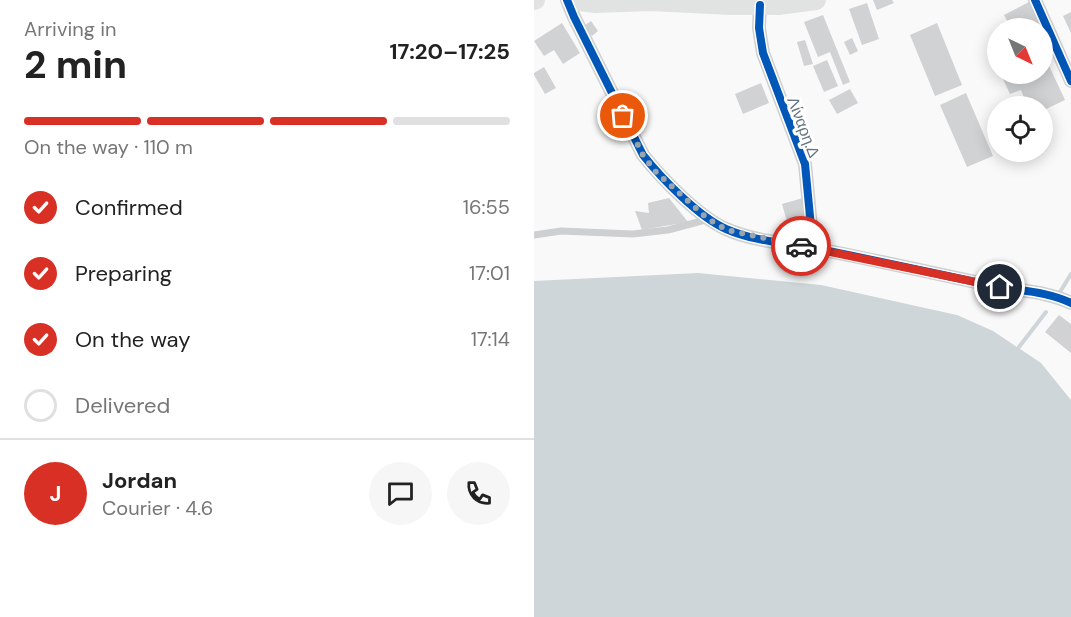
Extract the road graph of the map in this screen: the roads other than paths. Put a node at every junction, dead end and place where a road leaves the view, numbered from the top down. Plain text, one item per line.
1 (569, 0) edge
2 (816, 0) edge
3 (1035, 0) edge
4 (649, 1) edge
5 (731, 3) edge
6 (760, 5) junction
7 (1071, 81) edge
8 (708, 219) junction
9 (534, 235) edge
10 (813, 248) junction
11 (1071, 303) edge

1 - 4 main road
1 - 8 street
2 - 6 main road
3 - 7 street
4 - 5 main road
5 - 6 main road
6 - 10 street, Λίναρη.Δ
8 - 9 lane
8 - 10 street
10 - 11 street

